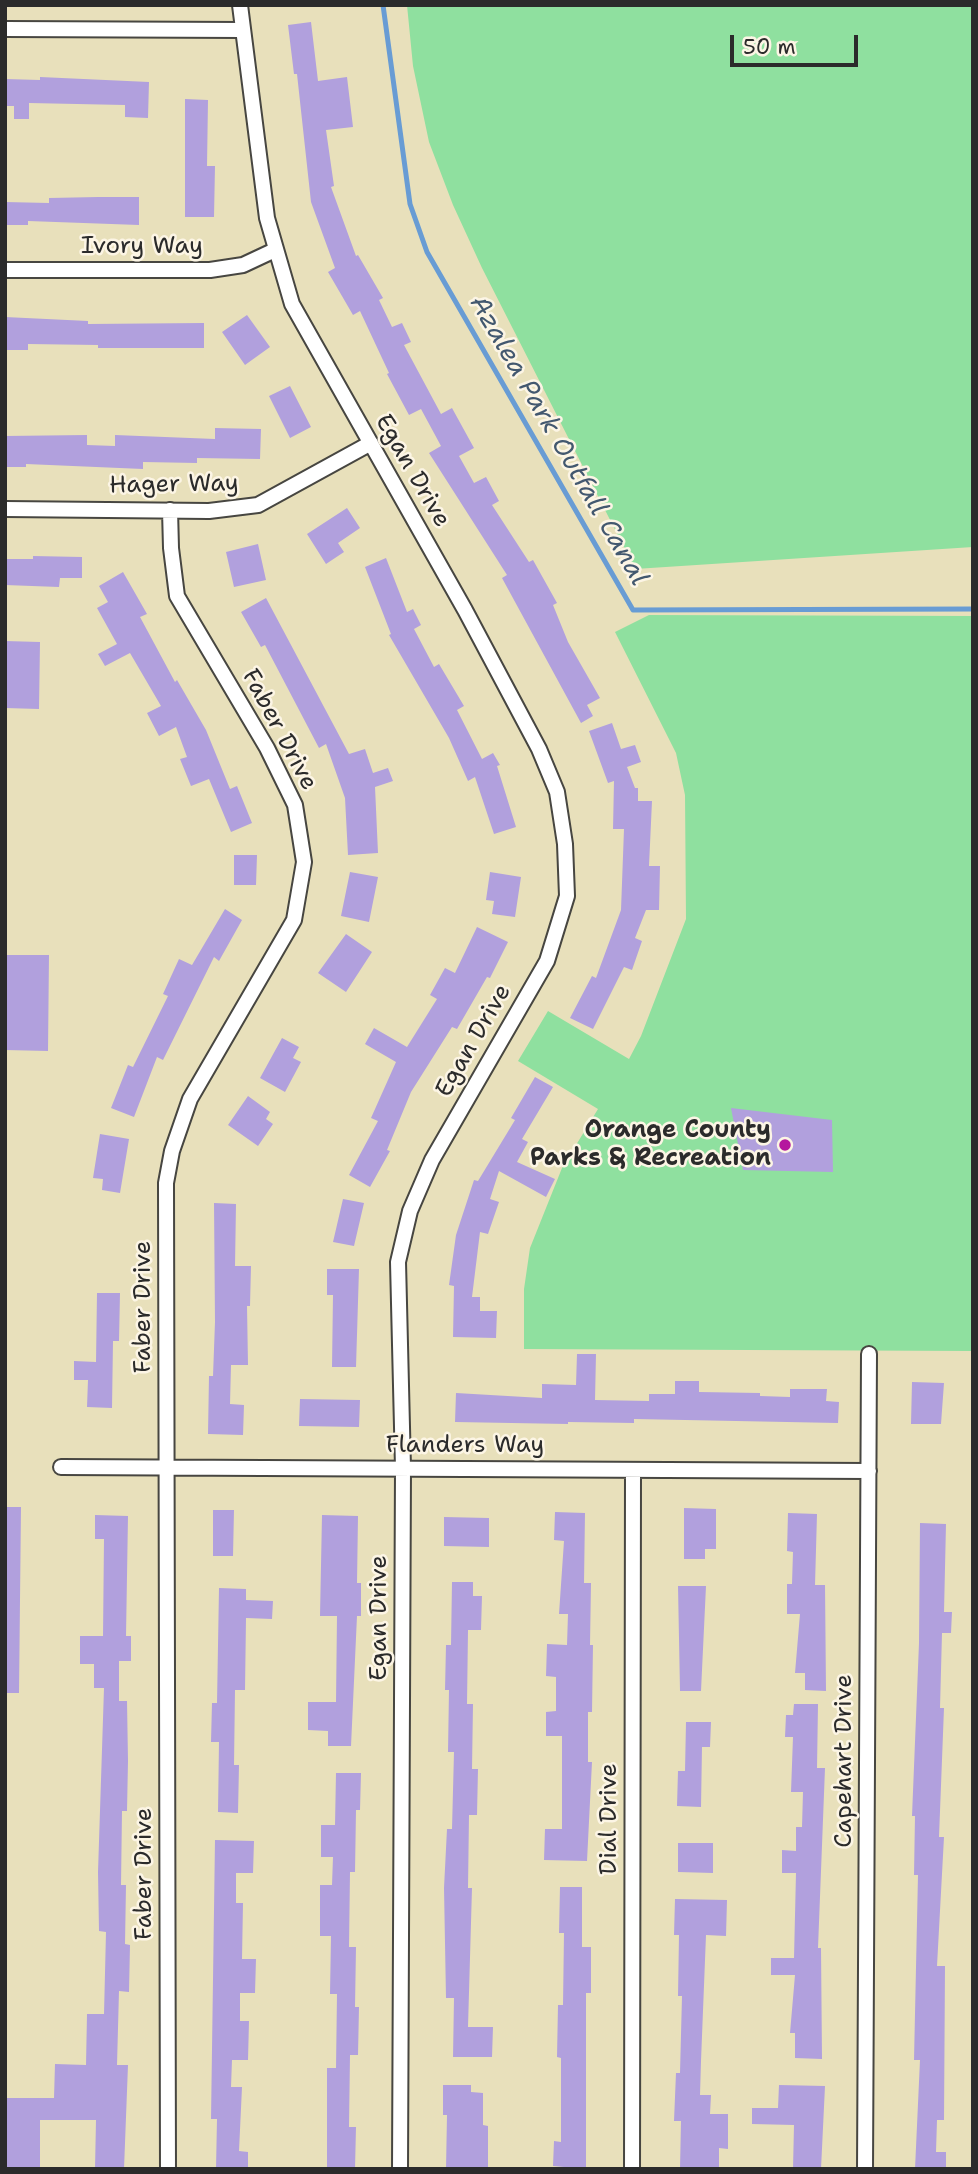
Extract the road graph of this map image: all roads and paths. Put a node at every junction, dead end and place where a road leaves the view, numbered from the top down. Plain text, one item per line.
1 (240, 5) edge
2 (5, 29) edge
3 (243, 30) junction
4 (275, 250) junction
5 (5, 270) edge
6 (371, 443) junction
7 (5, 509) edge
8 (170, 510) junction
9 (869, 1354) dead end
10 (61, 1466) dead end
11 (167, 1467) junction
12 (403, 1468) junction
13 (633, 1470) junction
14 (869, 1471) junction
15 (167, 2169) edge
16 (400, 2169) edge
17 (632, 2169) edge
18 (865, 2169) edge

1 - 3 street, Egan Drive
2 - 3 street
3 - 4 street, Egan Drive
4 - 5 street, Ivory Way
4 - 6 street, Egan Drive
6 - 8 street, Hager Way
6 - 12 street, Egan Drive
7 - 8 street, Hager Way
8 - 11 street, Faber Drive
9 - 14 street, Capehart Drive
10 - 11 street, Flanders Way
11 - 12 street, Flanders Way
11 - 15 street, Faber Drive
12 - 13 street, Flanders Way
12 - 16 street, Egan Drive
13 - 14 street, Flanders Way
13 - 17 street, Dial Drive
14 - 18 street, Capehart Drive

